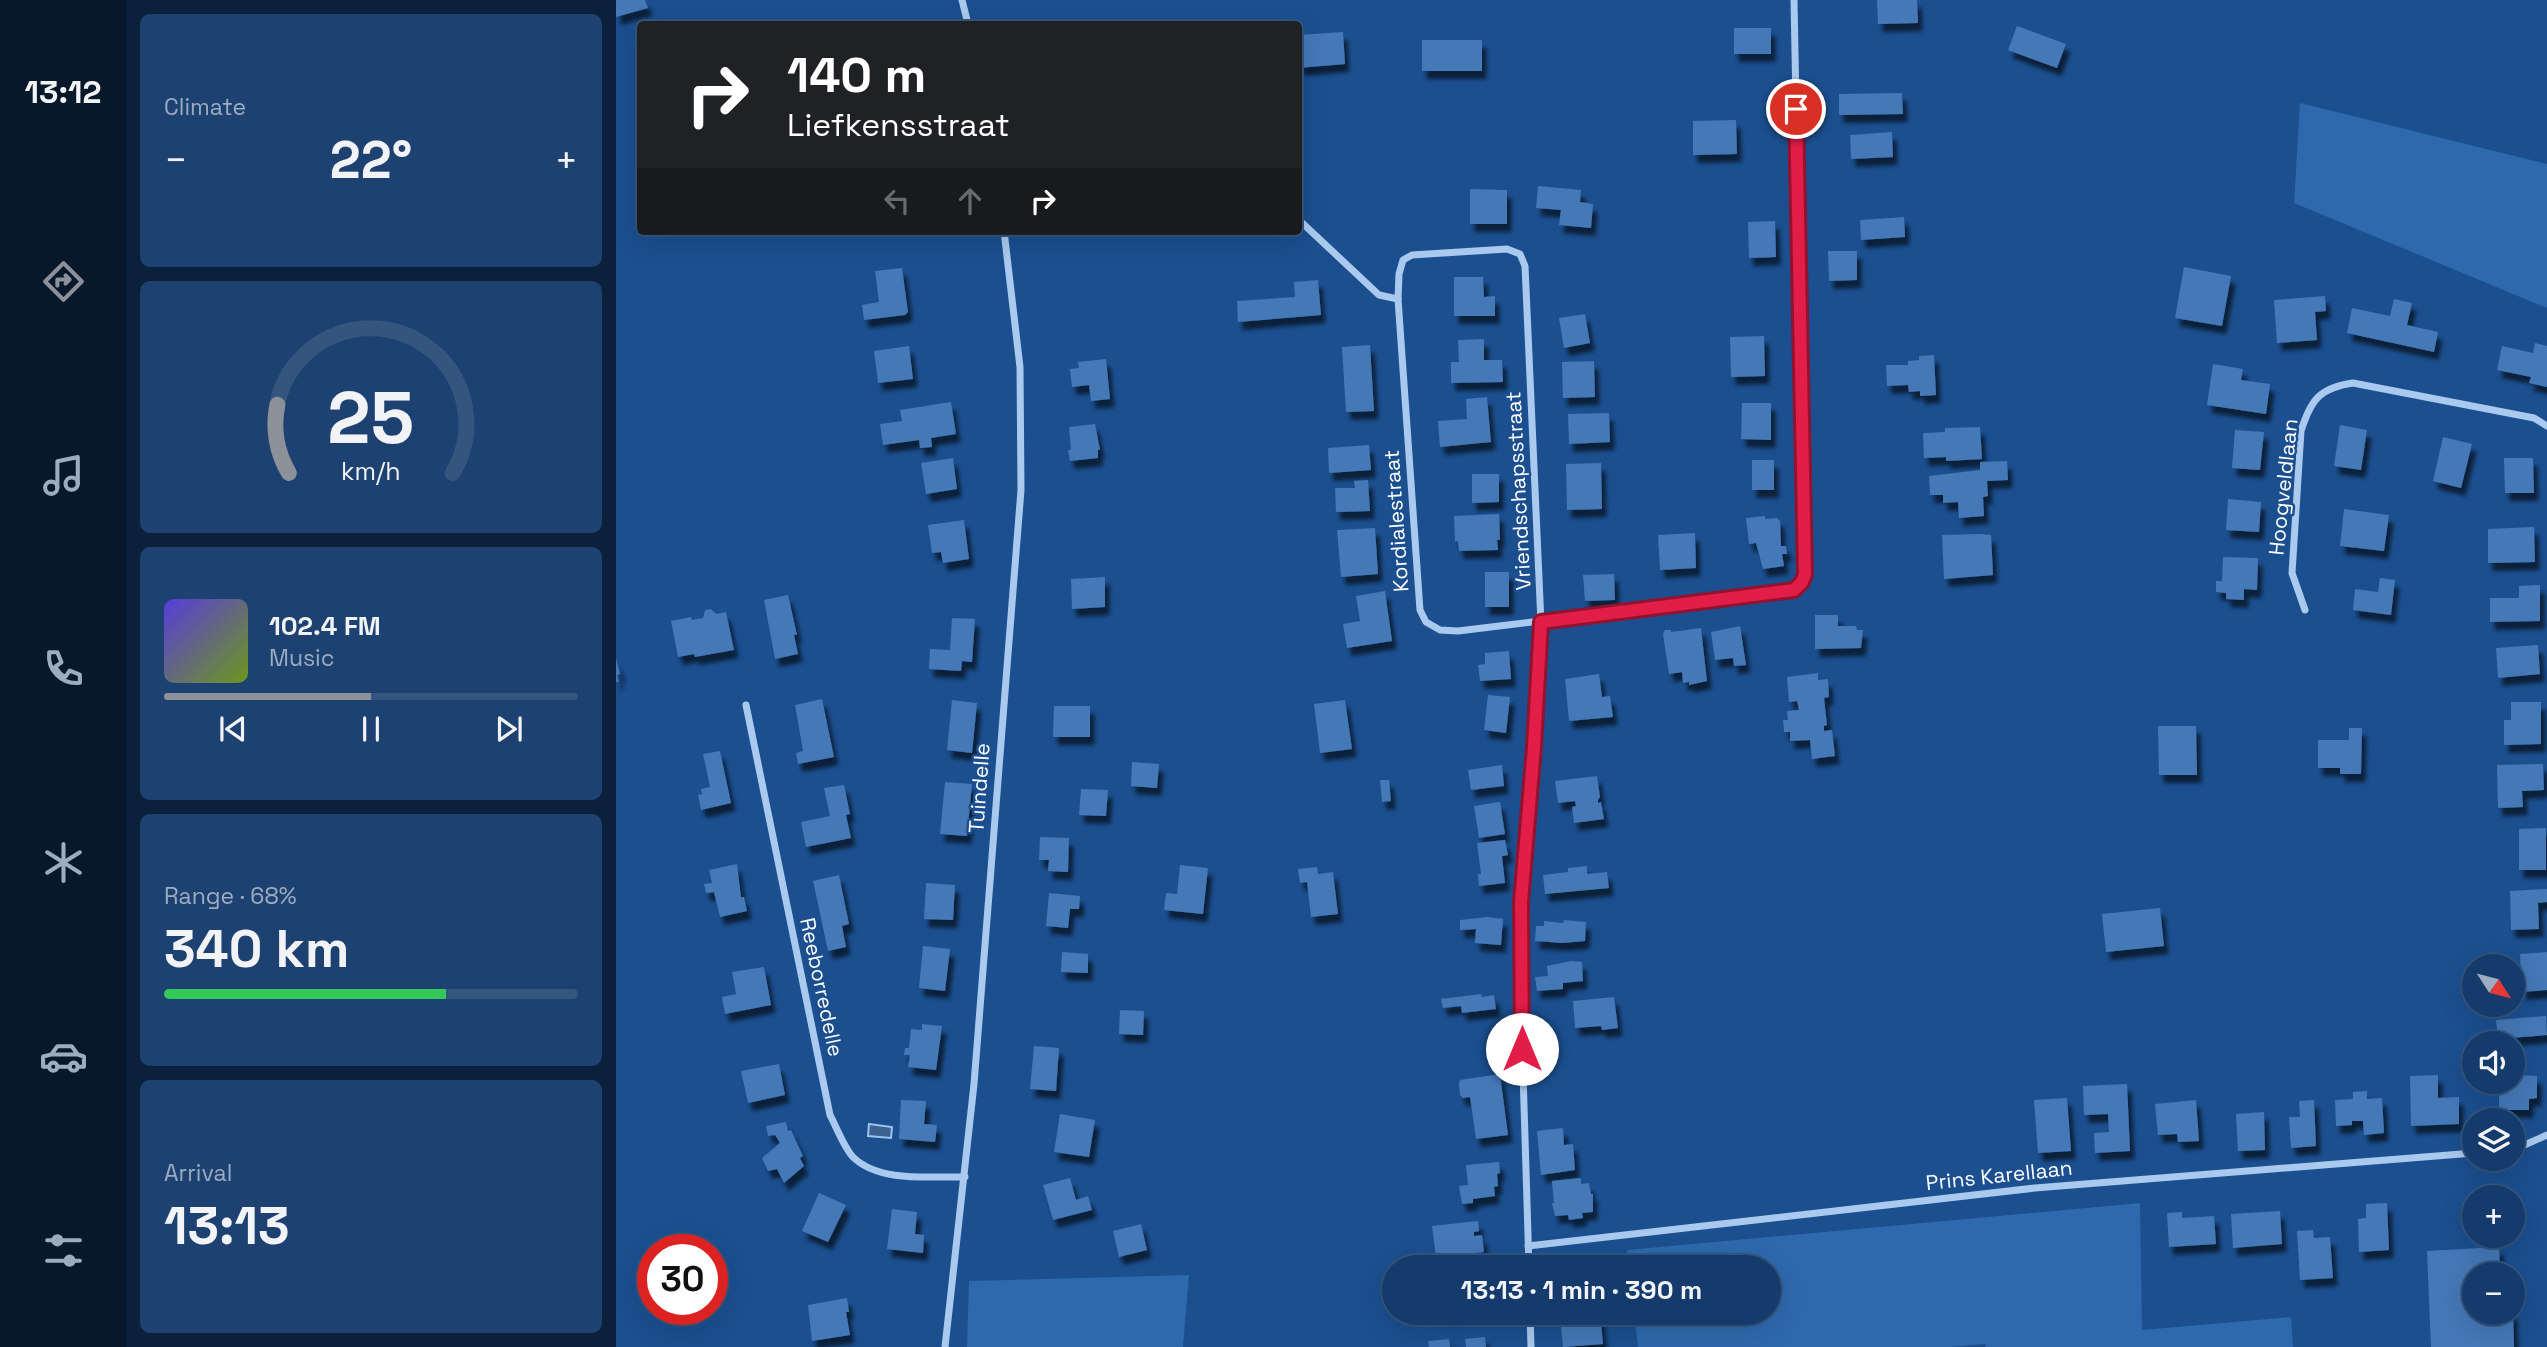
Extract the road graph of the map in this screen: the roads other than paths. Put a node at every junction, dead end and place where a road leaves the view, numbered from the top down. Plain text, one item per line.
1 (962, 0) edge
2 (1794, 0) edge
3 (967, 21) edge
4 (1302, 223) edge
5 (1004, 235) edge
6 (1403, 260) joint
7 (1398, 299) junction
8 (2547, 426) edge
9 (2305, 610) dead end
10 (1541, 622) junction
11 (746, 705) dead end
12 (2547, 1135) edge
13 (2525, 1145) edge
14 (2462, 1154) edge
15 (965, 1177) junction
16 (1528, 1246) junction
17 (1528, 1255) edge
18 (1530, 1325) edge
19 (944, 1347) edge
20 (1531, 1347) edge

1 - 3 street
2 - 10 street, Kordialestraat
4 - 7 street
5 - 15 street, Tuindelle
6 - 7 street, Kordialestraat
6 - 10 street, Vriendschapsstraat
7 - 10 street, Kordialestraat
8 - 9 street, Hoogveldlaan
10 - 16 street, Vriendschapsstraat
11 - 15 street, Reeborredelle
12 - 13 street
14 - 16 street, Prins Karellaan
15 - 19 street, Tuindelle
16 - 17 street, Vriendschapsstraat
18 - 20 street

